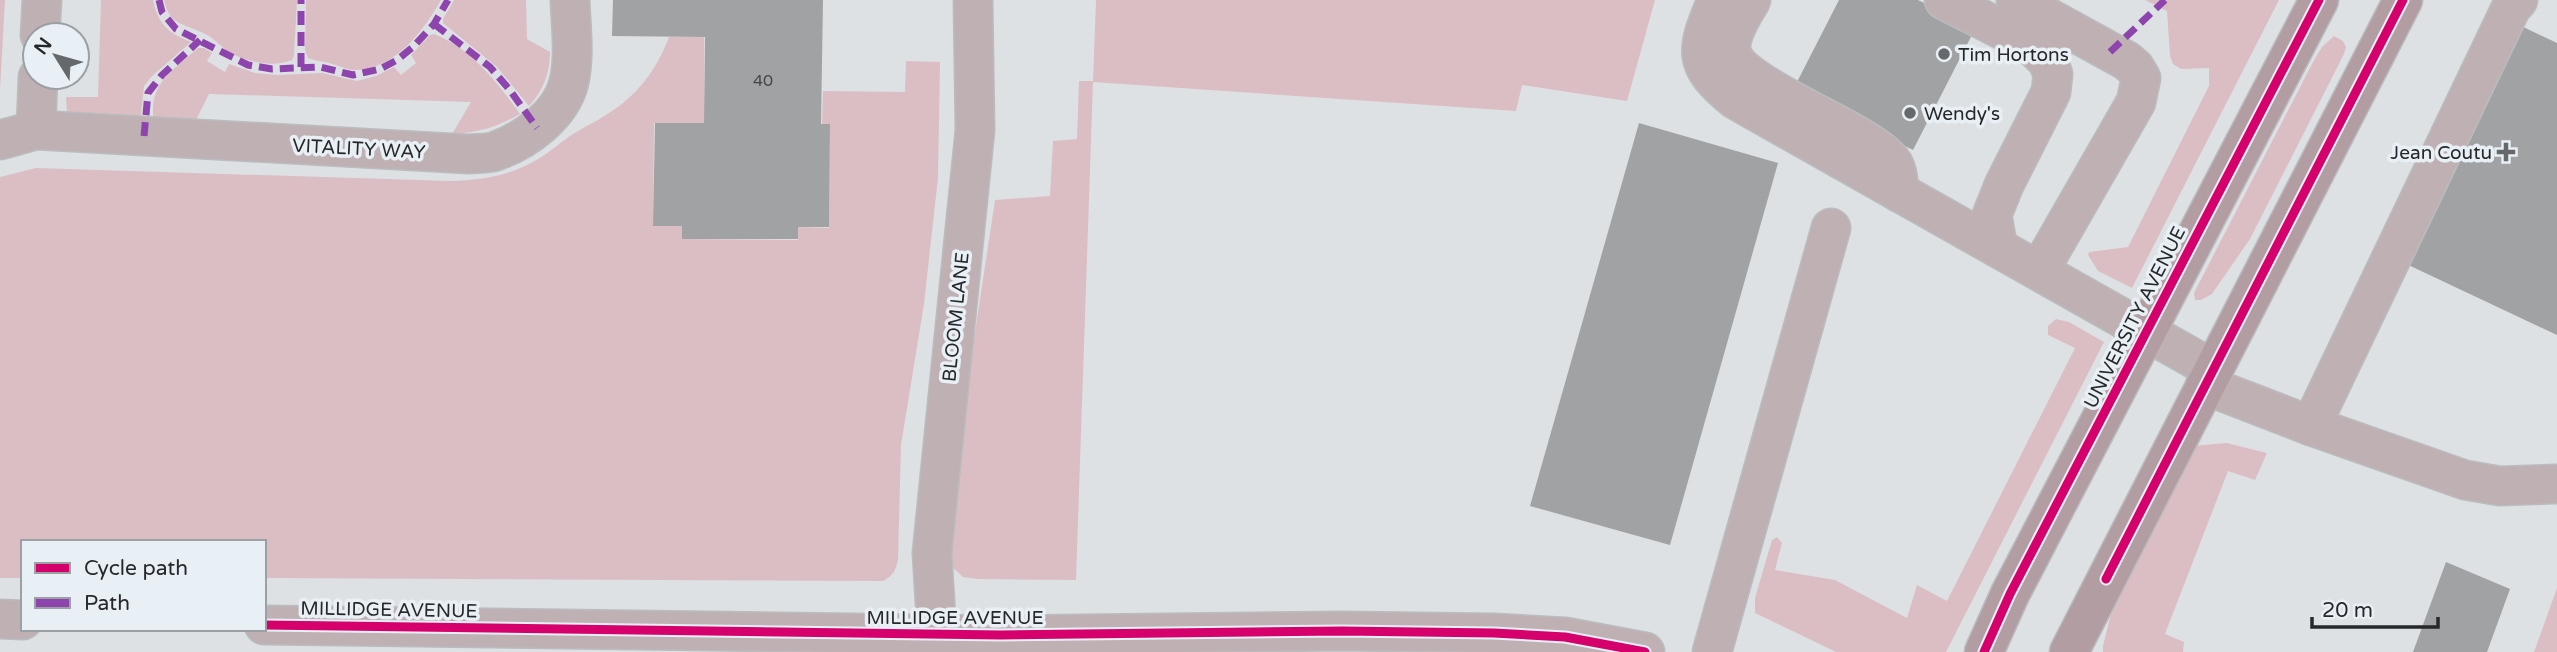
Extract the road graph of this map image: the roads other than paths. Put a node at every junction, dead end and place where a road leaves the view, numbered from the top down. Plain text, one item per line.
1 (42, 0) edge
2 (570, 0) edge
3 (973, 0) edge
4 (1717, 0) edge
5 (1751, 0) edge
6 (1944, 0) edge
7 (2016, 0) edge
8 (2319, 0) edge
9 (2403, 0) edge
10 (2518, 0) edge
11 (41, 21) edge
12 (33, 91) edge
13 (18, 135) edge
14 (1900, 193) junction
15 (1831, 228) dead end
16 (1998, 248) junction
17 (2039, 271) junction
18 (2146, 332) junction
19 (2209, 377) junction
20 (2311, 426) junction
21 (2557, 484) edge
22 (2106, 579) junction
23 (0, 619) edge
24 (21, 620) edge
25 (266, 626) edge
26 (937, 635) junction
27 (315, 639) edge
28 (570, 641) edge
29 (681, 642) edge
30 (1181, 643) edge
31 (977, 644) edge
32 (1645, 652) edge
33 (1712, 652) edge
34 (1984, 652) edge
35 (2069, 652) edge
36 (2091, 652) edge

1 - 11 street
2 - 13 street, VITALITY WAY
3 - 26 street, BLOOM LANE
4 - 14 street
5 - 14 street
6 - 16 street
7 - 17 street
8 - 18 main road, UNIVERSITY AVENUE
9 - 19 main road
10 - 20 street
12 - 13 street, VITALITY WAY
14 - 16 street
15 - 33 street
16 - 17 street
17 - 18 street
18 - 19 street
18 - 34 main road, UNIVERSITY AVENUE
19 - 20 street
19 - 22 main road
20 - 21 street
22 - 35 main road
22 - 36 main road
23 - 24 street
25 - 27 street, MILLIDGE AVENUE
26 - 29 street, MILLIDGE AVENUE
26 - 31 street, MILLIDGE AVENUE
27 - 28 street, MILLIDGE AVENUE
28 - 29 street, MILLIDGE AVENUE
30 - 31 street, MILLIDGE AVENUE
30 - 32 street, MILLIDGE AVENUE

